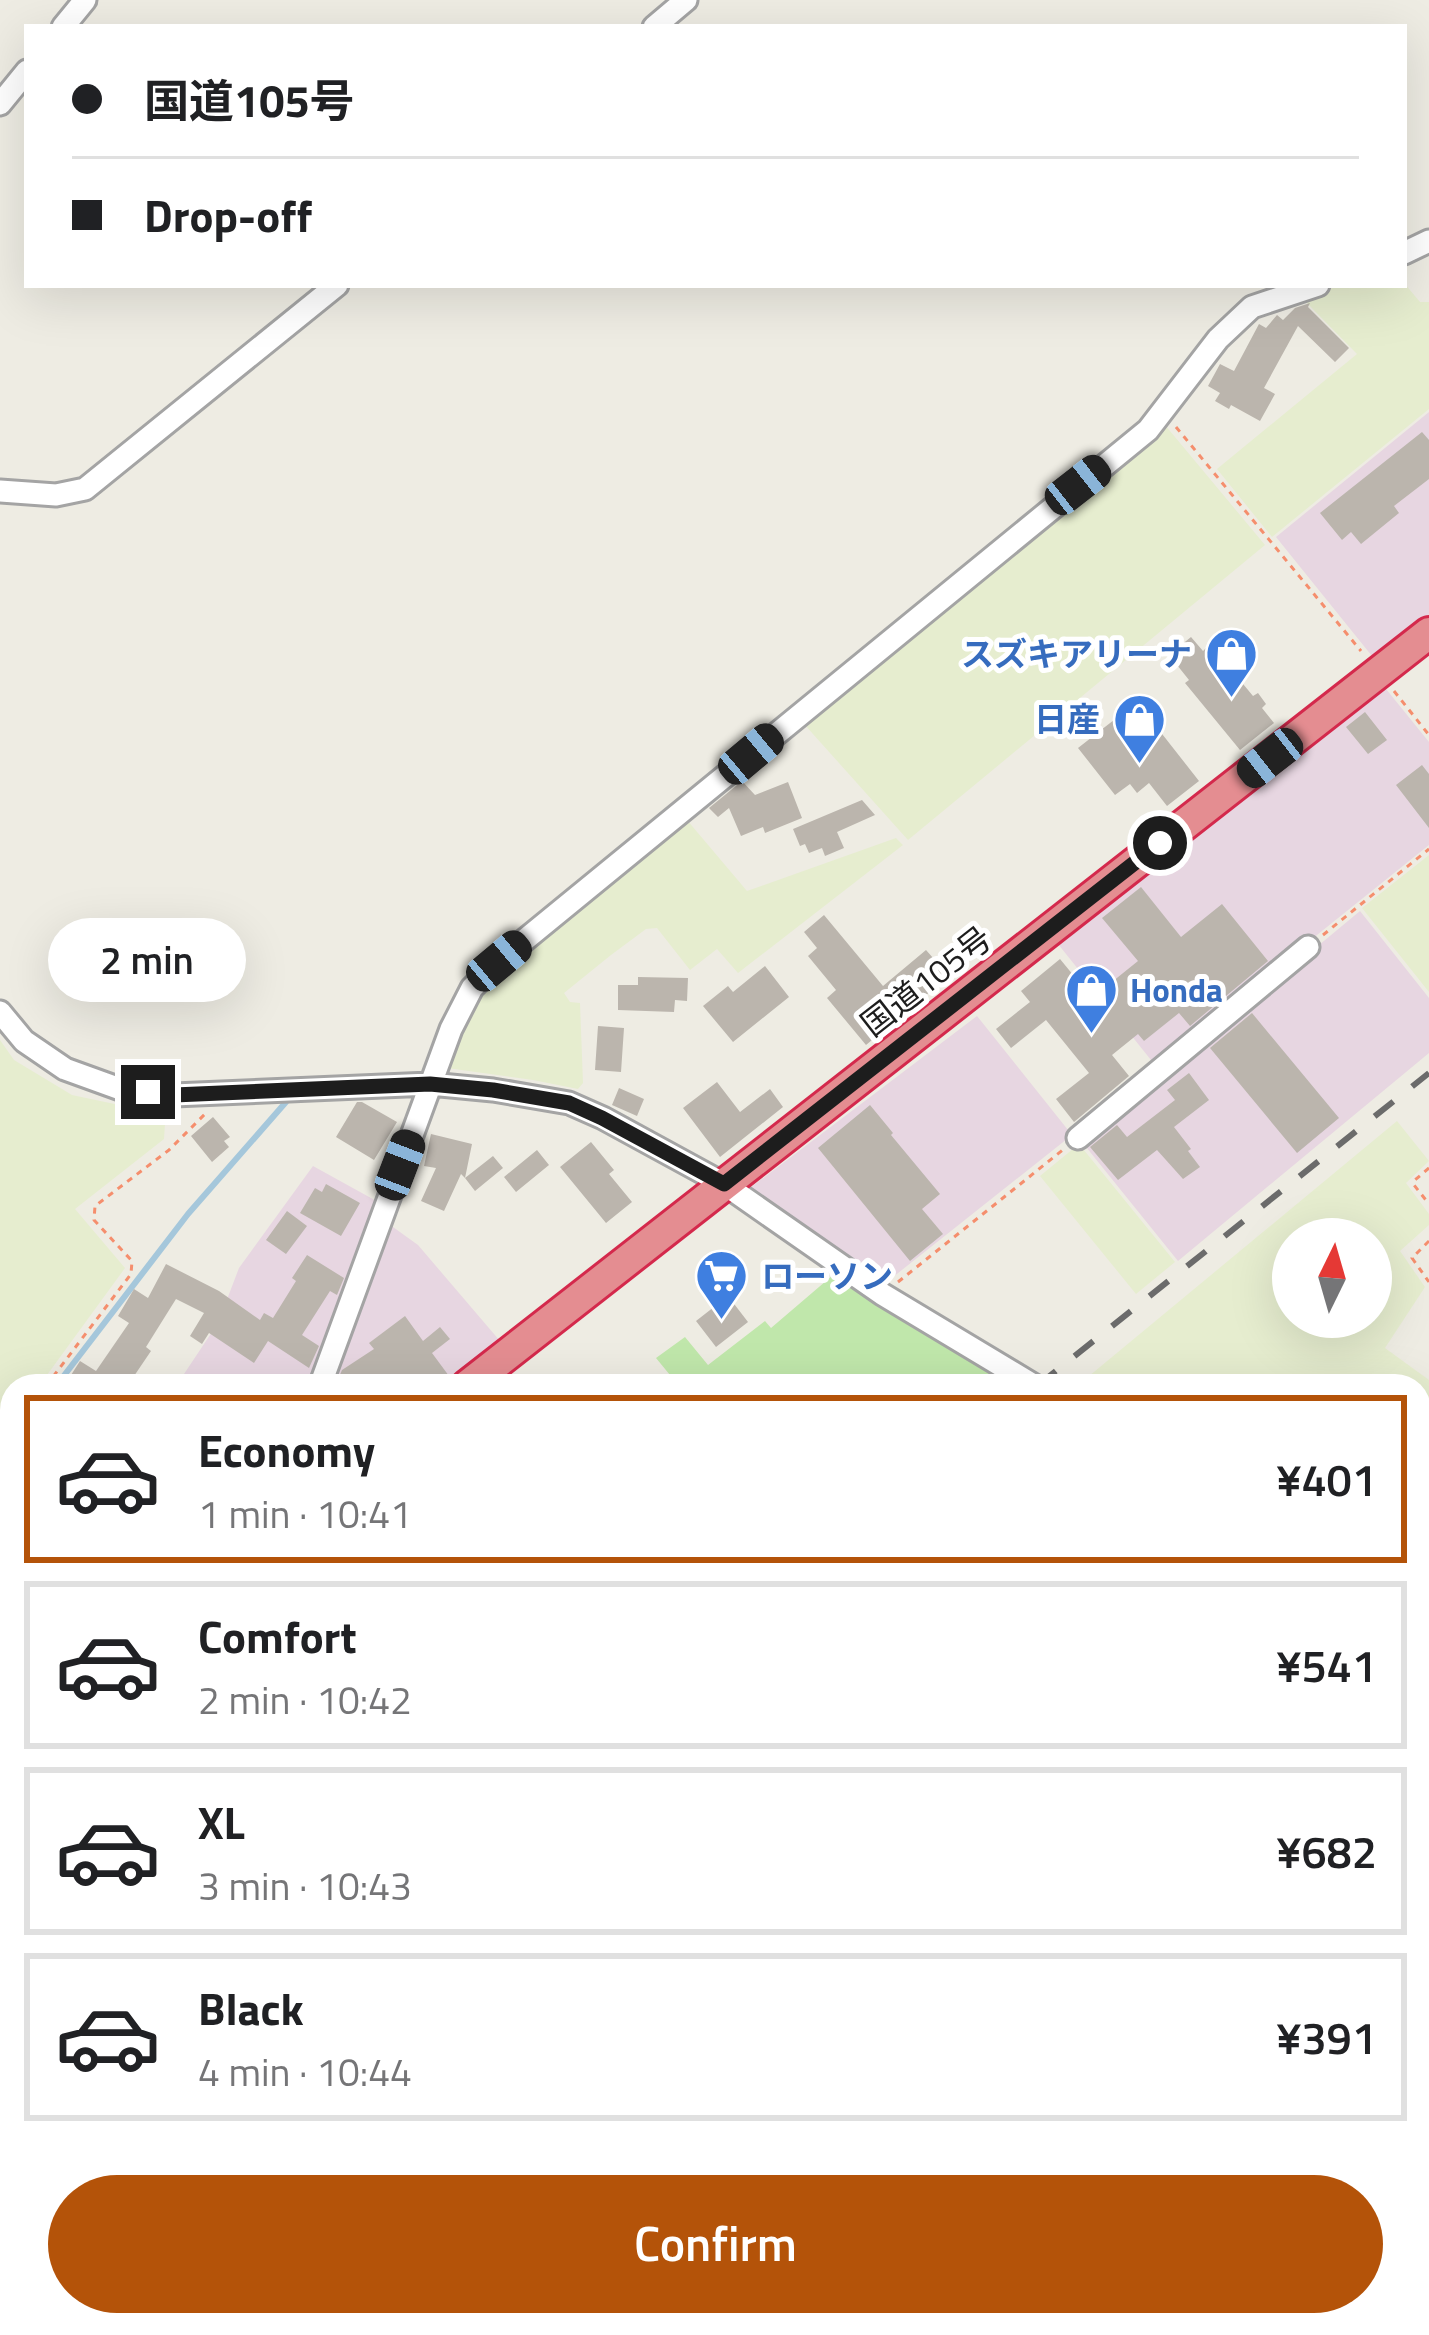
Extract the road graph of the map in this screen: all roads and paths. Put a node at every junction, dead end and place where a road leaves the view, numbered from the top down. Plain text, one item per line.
1 (85, 0) edge
2 (647, 0) edge
3 (686, 0) edge
4 (659, 22) edge
5 (65, 24) edge
6 (24, 75) edge
7 (0, 104) edge
8 (334, 288) edge
9 (1309, 288) edge
10 (1164, 412) junction
11 (0, 491) edge
12 (1429, 633) edge
13 (1379, 673) junction
14 (1429, 735) edge
15 (1429, 849) edge
16 (1308, 947) joint
17 (0, 1012) edge
18 (430, 1084) junction
19 (209, 1094) junction
20 (1078, 1138) joint
21 (1429, 1168) edge
22 (724, 1184) junction
23 (1429, 1204) edge
24 (1429, 1241) edge
25 (1429, 1282) edge
26 (882, 1294) junction
27 (55, 1374) edge
28 (324, 1374) edge
29 (482, 1374) edge
30 (1015, 1374) edge

1 - 5 street
2 - 4 street
3 - 4 street
6 - 7 street
8 - 11 street
9 - 10 street
10 - 13 path
10 - 18 street
12 - 13 highway, 国道105号
13 - 14 path
13 - 22 highway, 国道105号
15 - 16 path
16 - 20 street
17 - 19 street
18 - 19 street
18 - 22 street
18 - 28 street
19 - 27 path
20 - 26 path
21 - 23 path
22 - 26 street
22 - 29 highway, 国道105号
24 - 25 path
26 - 30 street

